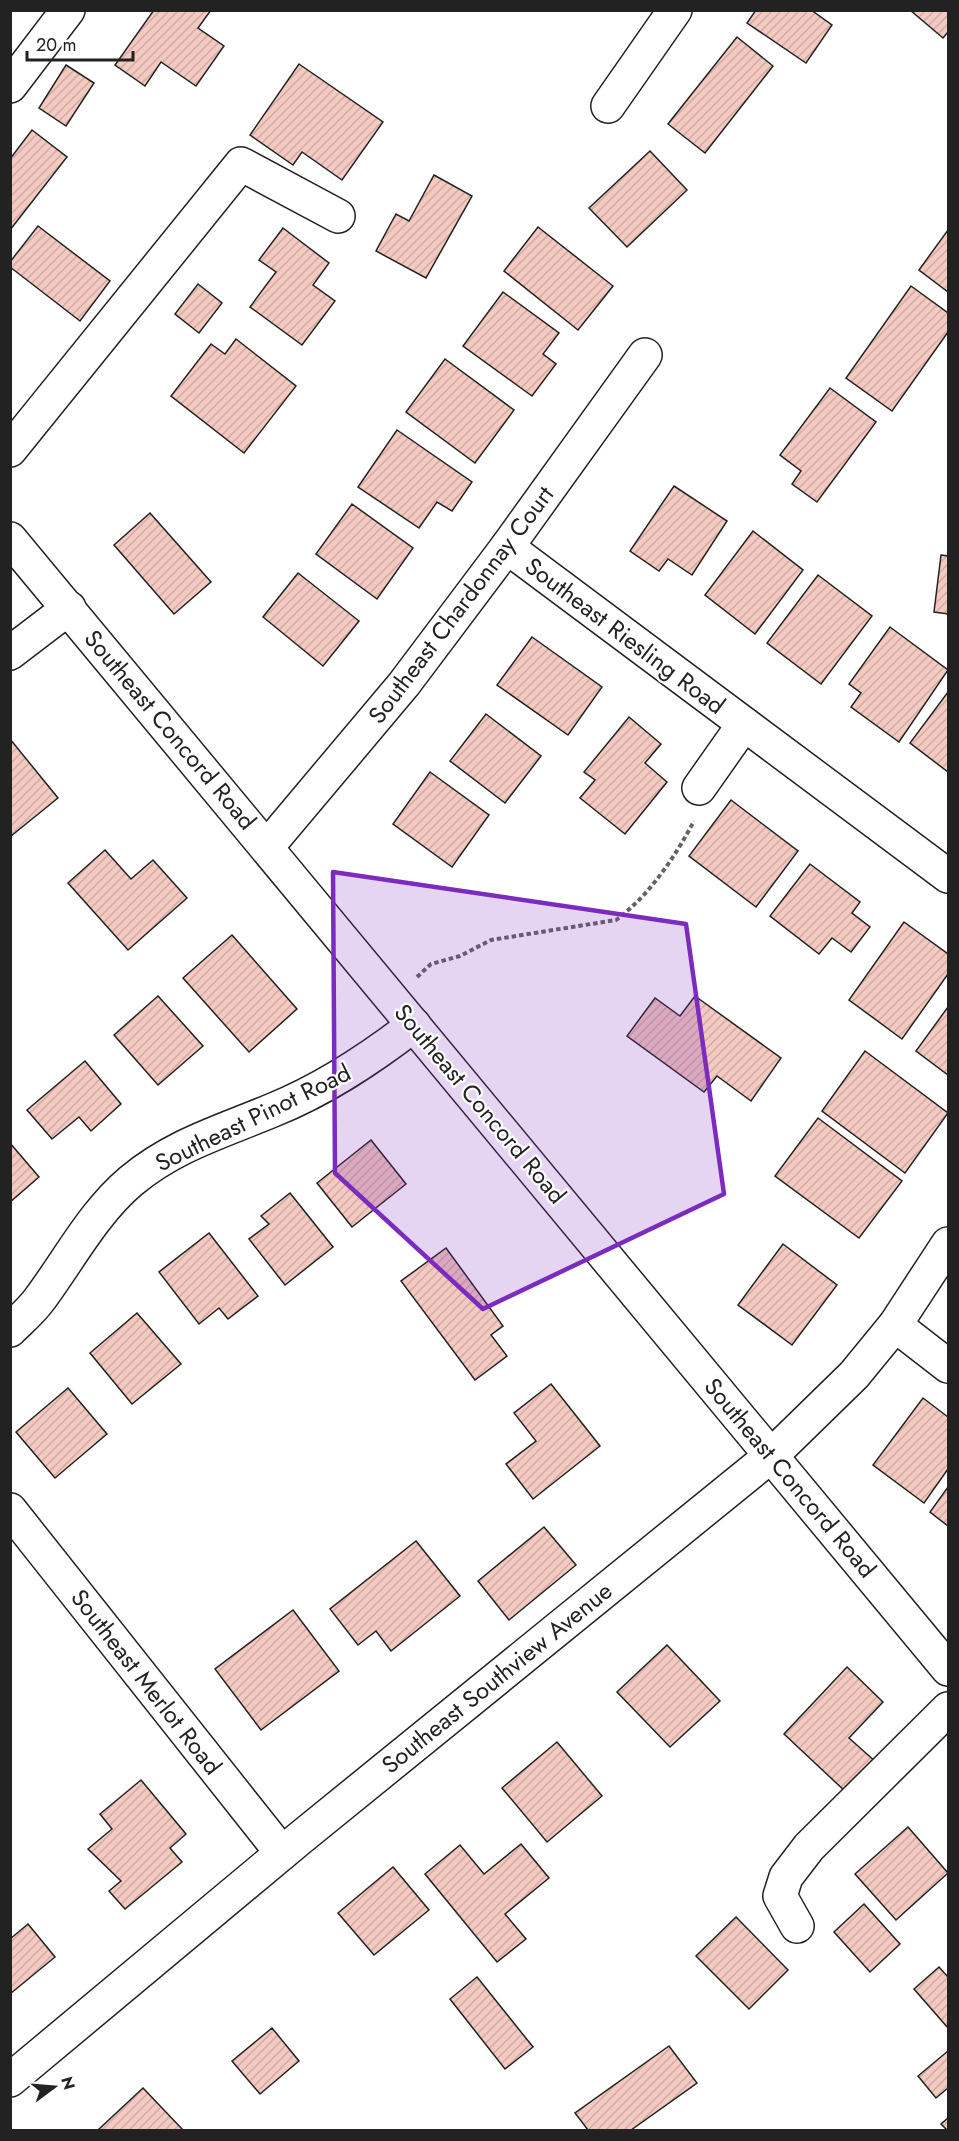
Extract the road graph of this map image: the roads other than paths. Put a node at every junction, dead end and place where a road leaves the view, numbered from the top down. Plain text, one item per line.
1 (68, 10) edge
2 (675, 10) edge
3 (10, 86) edge
4 (608, 106) dead end
5 (338, 216) dead end
6 (645, 355) dead end
7 (10, 450) edge
8 (10, 539) edge
9 (507, 547) junction
10 (69, 608) junction
11 (10, 653) edge
12 (744, 724) junction
13 (699, 788) road end
14 (267, 847) junction
15 (948, 876) edge
16 (414, 1025) junction
17 (948, 1244) edge
18 (895, 1325) junction
19 (10, 1330) edge
20 (948, 1366) edge
21 (772, 1455) junction
22 (10, 1510) edge
23 (948, 1669) edge
24 (948, 1709) edge
25 (282, 1853) junction
26 (797, 1926) dead end
27 (10, 2080) edge

1 - 3 street
2 - 4 street
5 - 7 street
6 - 9 street, Southeast Chardonnay Court
8 - 10 street, Southeast Concord Road
9 - 12 street, Southeast Riesling Road
9 - 14 street, Southeast Chardonnay Court
10 - 11 street
10 - 14 street, Southeast Concord Road
12 - 13 street, Southeast Riesling Road
12 - 15 street, Southeast Riesling Road
14 - 16 street, Southeast Concord Road
16 - 19 street, Southeast Pinot Road
16 - 21 street, Southeast Concord Road
17 - 18 street, Southeast Southview Avenue
18 - 20 street
18 - 21 street, Southeast Southview Avenue
21 - 23 street, Southeast Concord Road
21 - 25 street, Southeast Southview Avenue
22 - 25 street, Southeast Merlot Road
24 - 26 street
25 - 27 street, Southeast Southview Avenue

